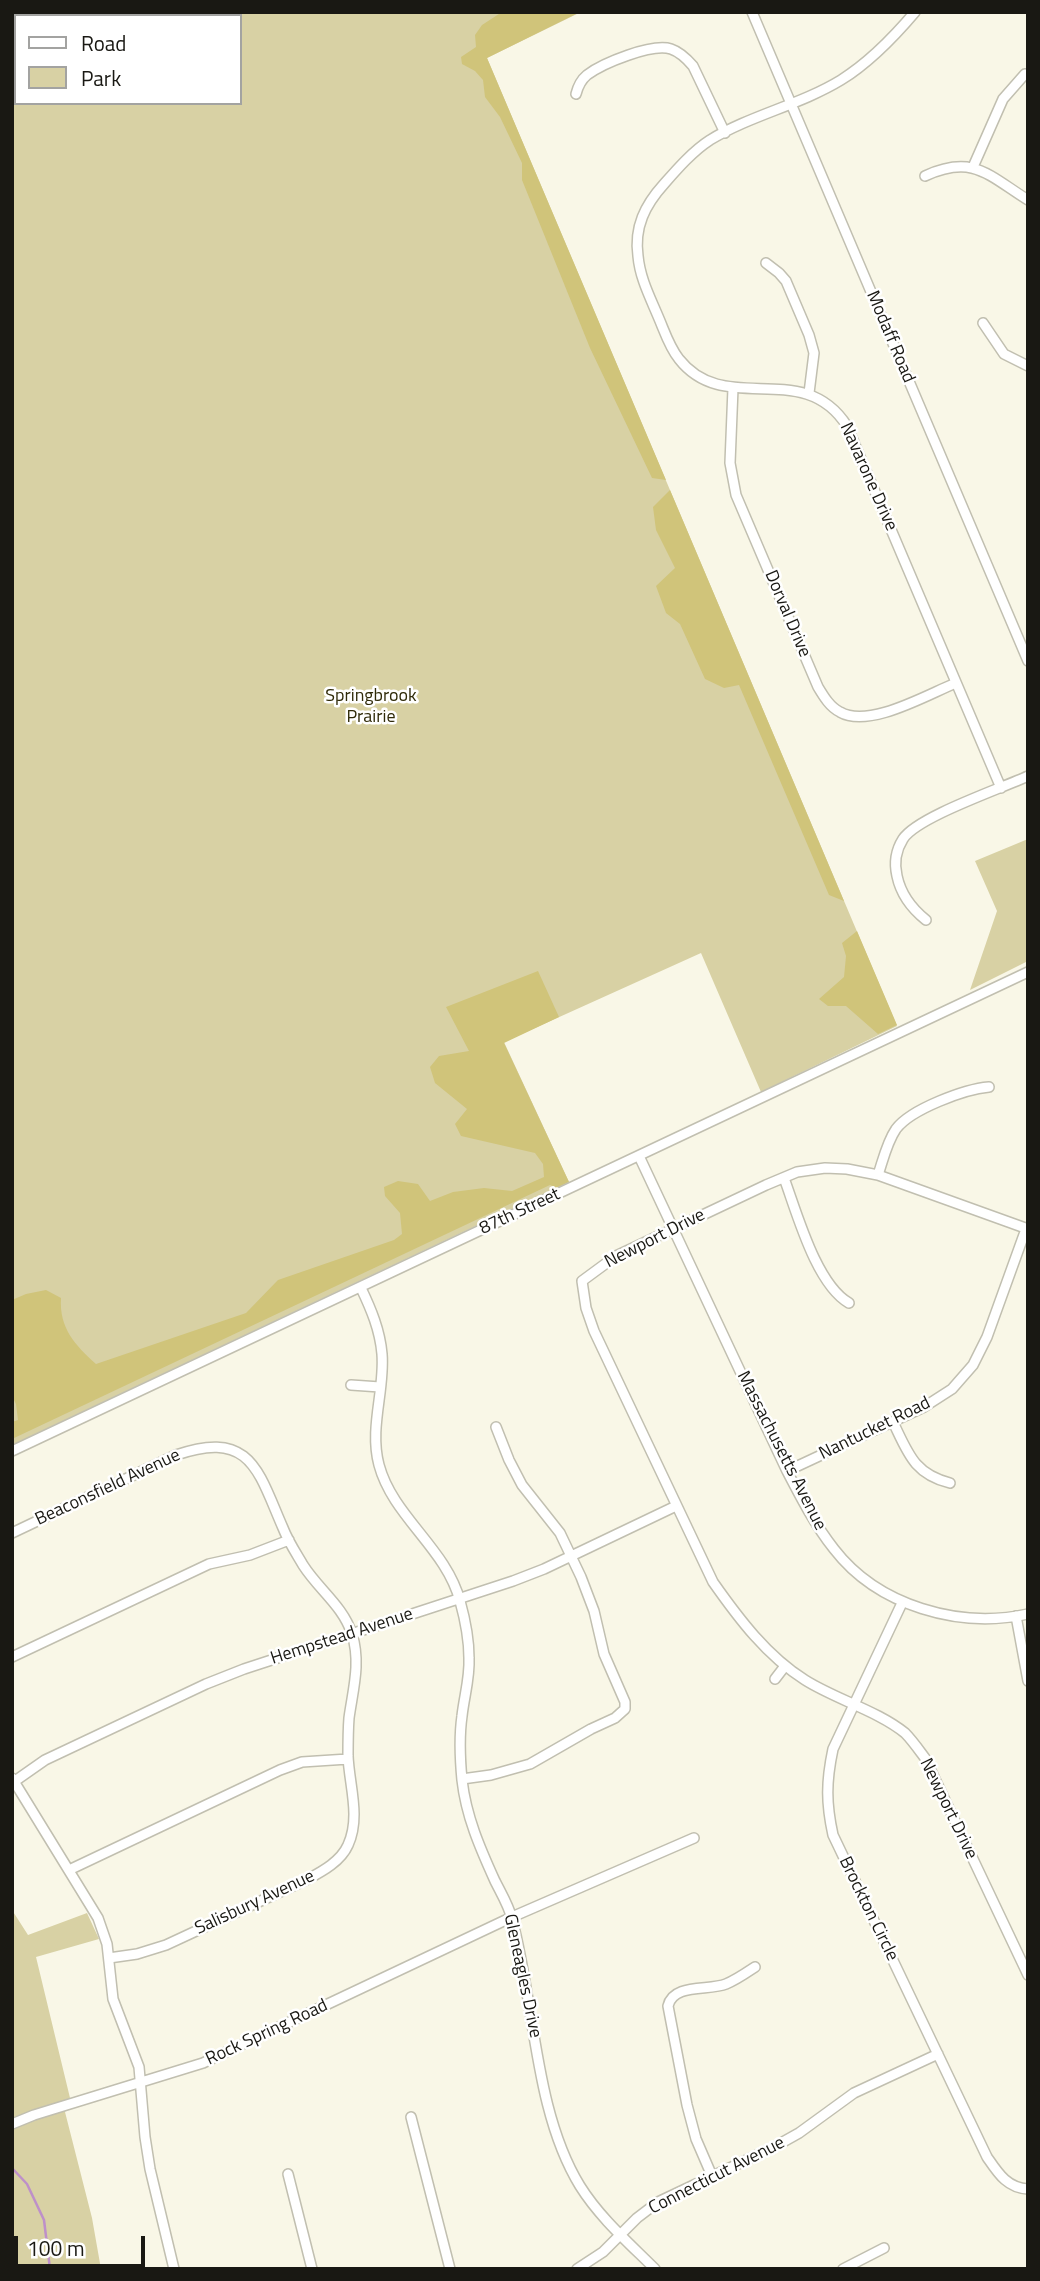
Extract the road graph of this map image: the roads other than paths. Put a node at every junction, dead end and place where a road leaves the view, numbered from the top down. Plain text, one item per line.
1 (752, 12) edge
2 (915, 12) edge
3 (1025, 74) dead end
4 (576, 94) dead end
5 (791, 104) junction
6 (725, 133) junction
7 (973, 167) junction
8 (925, 176) dead end
9 (1028, 200) edge
10 (766, 263) dead end
11 (983, 323) dead end
12 (1028, 366) edge
13 (733, 388) junction
14 (809, 393) junction
15 (1028, 661) edge
16 (956, 683) junction
17 (1028, 776) edge
18 (1001, 788) junction
19 (926, 920) dead end
20 (1028, 972) edge
21 (989, 1087) dead end
22 (639, 1156) junction
23 (877, 1175) junction
24 (784, 1178) junction
25 (674, 1228) junction
26 (1027, 1229) edge
27 (361, 1288) junction
28 (849, 1303) dead end
29 (351, 1385) dead end
30 (380, 1387) junction
31 (893, 1422) junction
32 (496, 1427) dead end
33 (12, 1451) edge
34 (787, 1471) junction
35 (950, 1483) dead end
36 (676, 1506) junction
37 (12, 1533) edge
38 (289, 1540) junction
39 (570, 1556) junction
40 (460, 1599) junction
41 (902, 1603) junction
42 (1028, 1614) edge
43 (1016, 1616) junction
44 (352, 1634) junction
45 (12, 1657) edge
46 (785, 1666) junction
47 (775, 1679) dead end
48 (1028, 1681) edge
49 (853, 1705) junction
50 (348, 1759) junction
51 (462, 1779) junction
52 (14, 1780) edge
53 (694, 1838) dead end
54 (69, 1870) junction
55 (512, 1917) junction
56 (109, 1958) junction
57 (755, 1967) dead end
58 (1028, 1975) edge
59 (938, 2054) junction
60 (142, 2083) junction
61 (411, 2116) dead end
62 (12, 2124) edge
63 (288, 2174) dead end
64 (712, 2176) junction
65 (1028, 2189) edge
66 (621, 2235) junction
67 (884, 2248) dead end
68 (174, 2269) edge
69 (312, 2269) edge
70 (450, 2269) edge
71 (577, 2269) edge
72 (655, 2269) edge
73 (843, 2269) edge

1 - 5 street, Modaff Road
2 - 5 street, Navarone Drive
3 - 7 street
4 - 6 street
5 - 6 street, Navarone Drive
5 - 15 street, Modaff Road
6 - 13 street, Navarone Drive
7 - 8 street
7 - 9 street
10 - 14 street
11 - 12 street
13 - 14 street, Navarone Drive
13 - 16 street, Dorval Drive
14 - 16 street, Navarone Drive
16 - 18 street, Navarone Drive
17 - 18 street
18 - 19 street
20 - 22 street, 87th Street
21 - 23 street
22 - 25 street, Massachusetts Avenue
22 - 27 street, 87th Street
23 - 24 street, Newport Drive
23 - 26 street, Newport Drive
24 - 25 street, Newport Drive
24 - 28 street
25 - 34 street, Massachusetts Avenue
25 - 36 street, Newport Drive
26 - 31 street, Nantucket Road
27 - 30 street, Gleneagles Drive
27 - 33 street, 87th Street
29 - 30 street
30 - 40 street, Gleneagles Drive
31 - 34 street, Nantucket Road
31 - 35 street
32 - 39 street
34 - 41 street, Massachusetts Avenue
36 - 39 street, Hempstead Avenue
36 - 46 street, Newport Drive
37 - 38 street, Beaconsfield Avenue
38 - 44 street, Beaconsfield Avenue
38 - 45 street
39 - 40 street, Hempstead Avenue
39 - 51 street
40 - 44 street, Hempstead Avenue
40 - 51 street, Gleneagles Drive
41 - 43 street, Massachusetts Avenue
41 - 49 street, Brockton Circle
42 - 43 street, Massachusetts Avenue
43 - 48 street
44 - 50 street, Salisbury Avenue
44 - 52 street, Hempstead Avenue
46 - 47 street
46 - 49 street, Newport Drive
49 - 58 street, Newport Drive
49 - 59 street, Brockton Circle
50 - 54 street
50 - 56 street, Salisbury Avenue
51 - 55 street, Gleneagles Drive
52 - 54 street
53 - 55 street, Rock Spring Road
54 - 56 street
55 - 60 street, Rock Spring Road
55 - 66 street, Gleneagles Drive
56 - 60 street
57 - 64 street
59 - 64 street, Connecticut Avenue
59 - 65 street, Brockton Circle
60 - 62 street, Rock Spring Road
60 - 68 street
61 - 70 street
63 - 69 street
64 - 66 street, Connecticut Avenue
66 - 71 street, Connecticut Avenue
66 - 72 street, Gleneagles Drive
67 - 73 street

